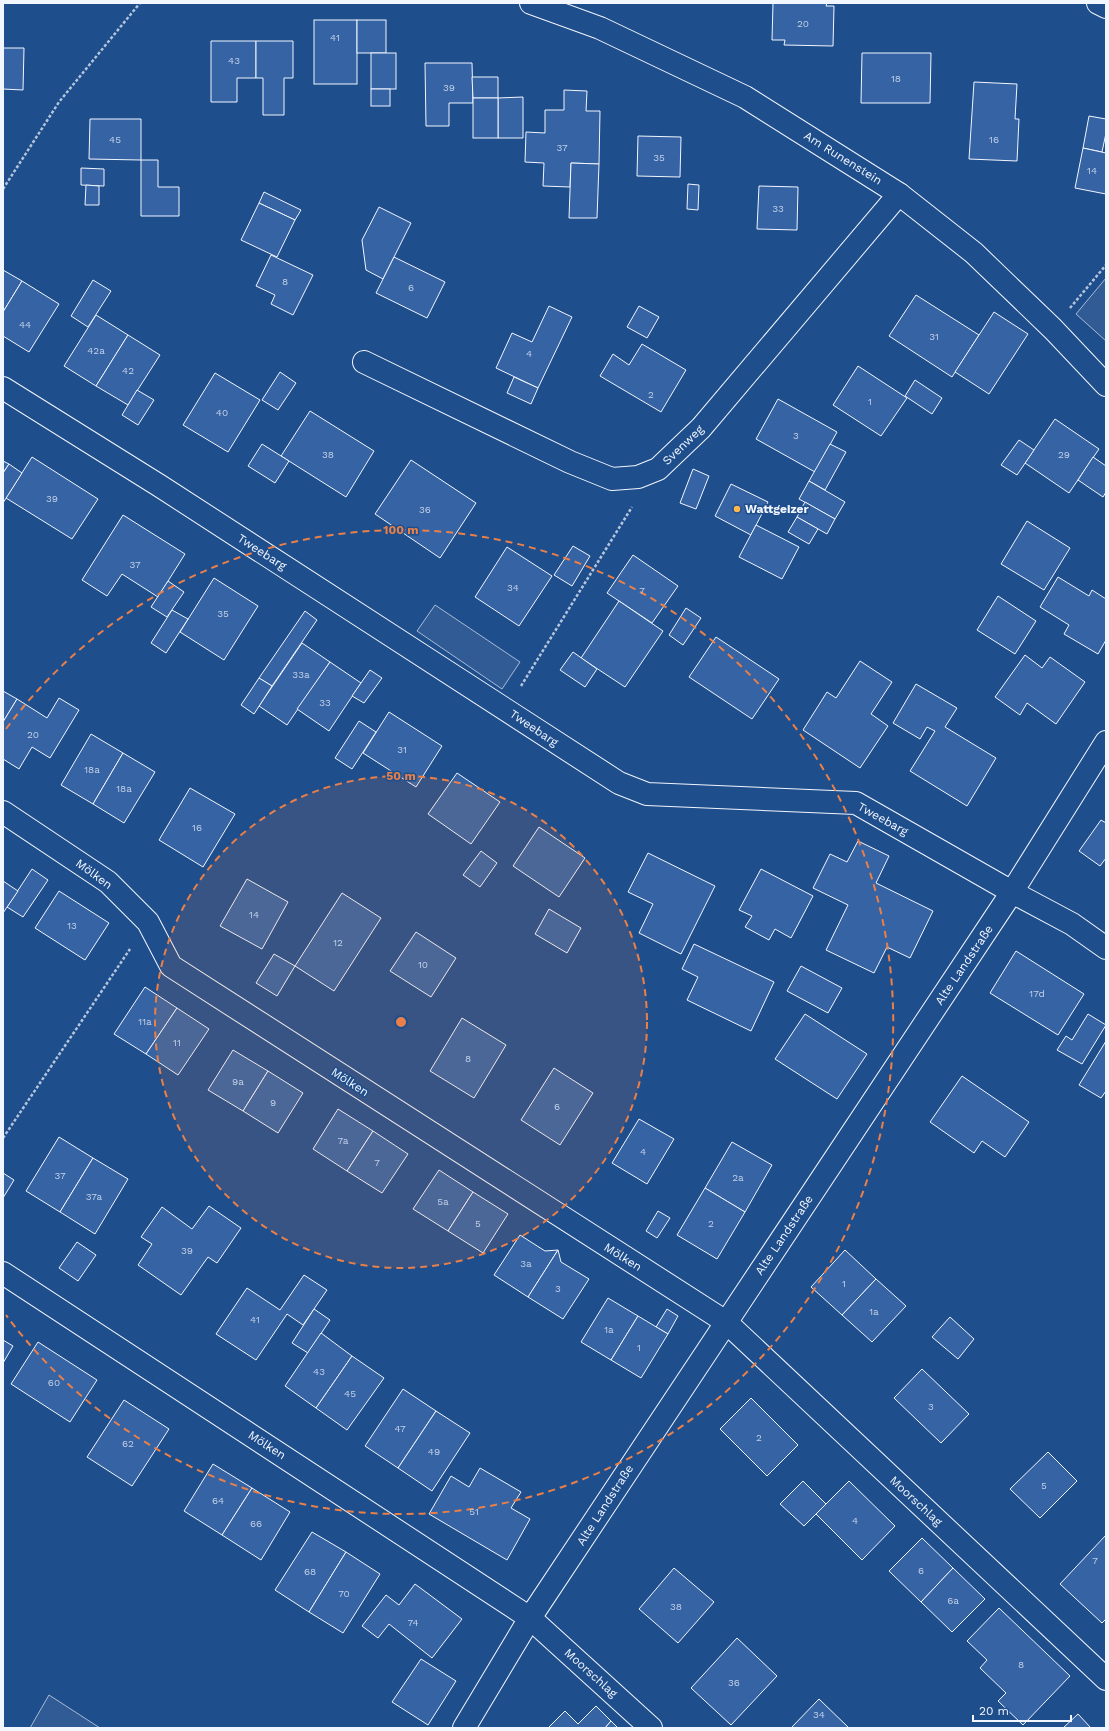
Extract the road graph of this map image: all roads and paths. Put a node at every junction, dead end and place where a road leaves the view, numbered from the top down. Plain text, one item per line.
1 (140, 3) edge
2 (531, 3) edge
3 (1098, 3) edge
4 (1106, 7) edge
5 (3, 188) edge
6 (899, 194) junction
7 (1106, 265) edge
8 (1053, 328) junction
9 (364, 362) dead end
10 (1106, 385) edge
11 (3, 388) edge
12 (638, 477) junction
13 (506, 710) junction
14 (1106, 742) edge
15 (3, 812) edge
16 (1012, 892) junction
17 (148, 922) junction
18 (1106, 948) edge
19 (3, 1138) edge
20 (3, 1272) edge
21 (726, 1322) junction
22 (530, 1618) junction
23 (1106, 1679) edge
24 (464, 1728) edge
25 (651, 1728) edge

1 - 5 path
2 - 6 street, Am Runenstein
3 - 4 street
6 - 8 street, Am Runenstein
6 - 12 street, Svenweg
7 - 8 path
8 - 10 street, Am Runenstein
9 - 12 street, Svenweg
11 - 13 street, Tweebarg
12 - 13 path
13 - 16 street, Tweebarg
14 - 16 street, Alte Landstraße
15 - 17 street, Mölken
16 - 18 street, Tweebarg
16 - 21 street, Alte Landstraße
17 - 19 path
17 - 21 street, Mölken
20 - 22 street, Mölken
21 - 22 street, Alte Landstraße
21 - 23 street, Moorschlag
22 - 24 street, Alte Landstraße
22 - 25 street, Moorschlag

